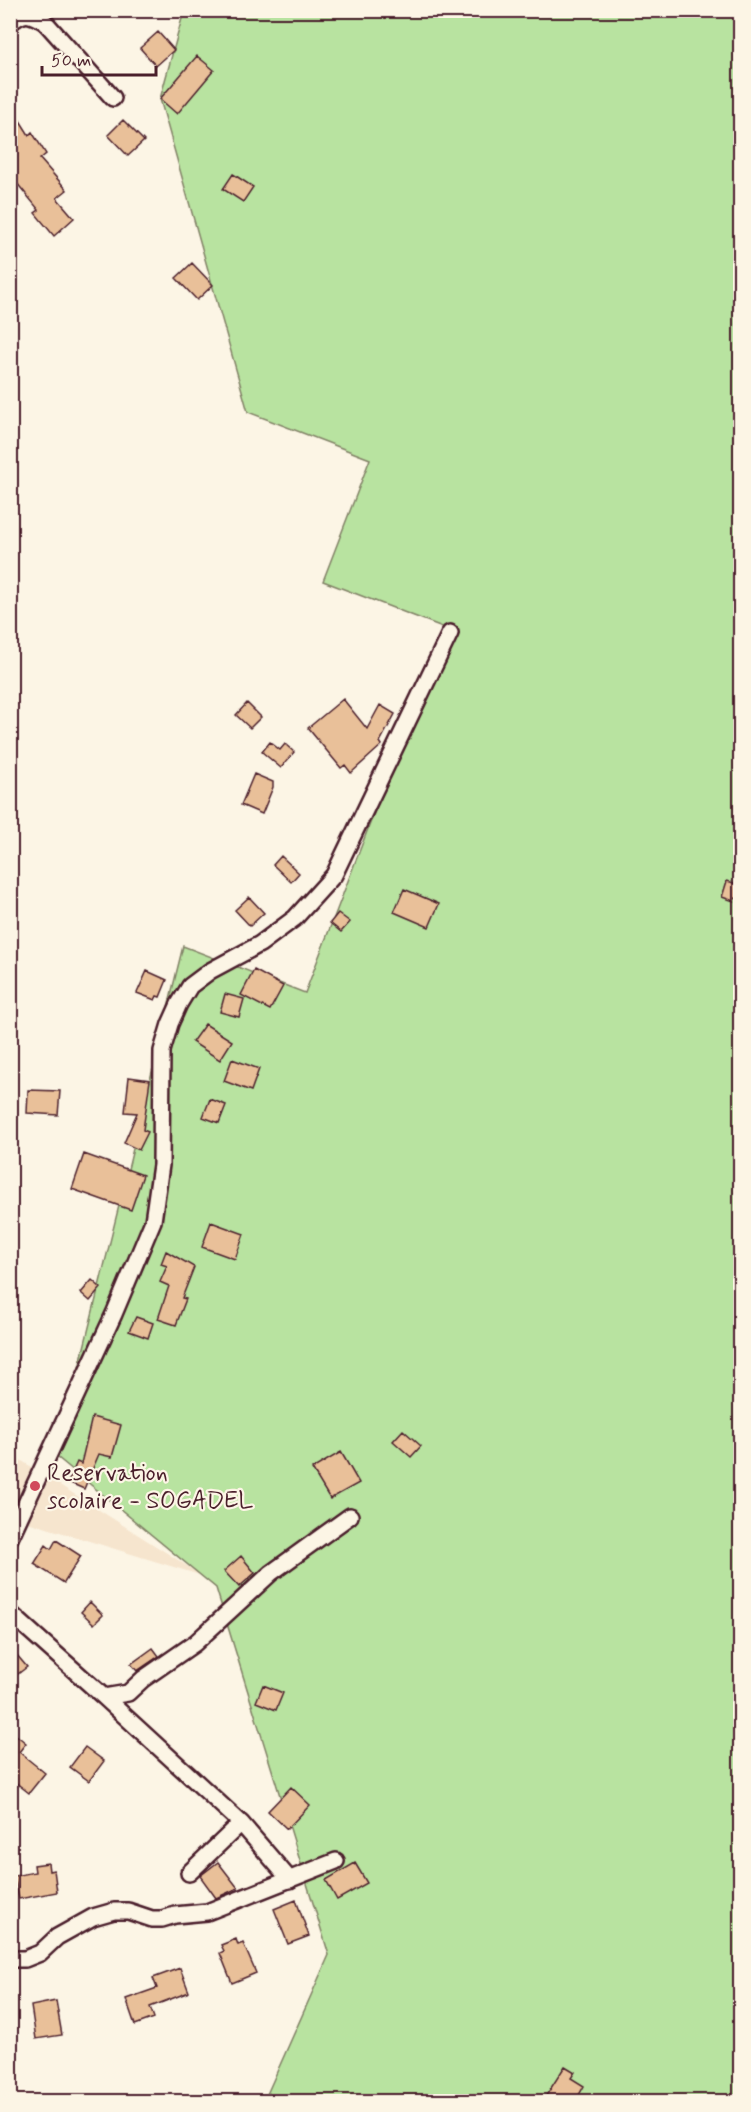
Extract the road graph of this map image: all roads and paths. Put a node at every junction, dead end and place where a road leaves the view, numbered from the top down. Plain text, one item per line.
1 (10, 24) edge
2 (113, 98) dead end
3 (450, 633) dead end
4 (350, 1516) dead end
5 (10, 1538) edge
6 (10, 1613) edge
7 (104, 1697) junction
8 (241, 1822) junction
9 (336, 1861) dead end
10 (189, 1873) dead end
11 (290, 1880) junction
12 (10, 1959) edge

1 - 2 street
3 - 5 street
4 - 7 street
6 - 7 street
7 - 8 street
8 - 10 street
8 - 11 street
9 - 11 street
11 - 12 street

